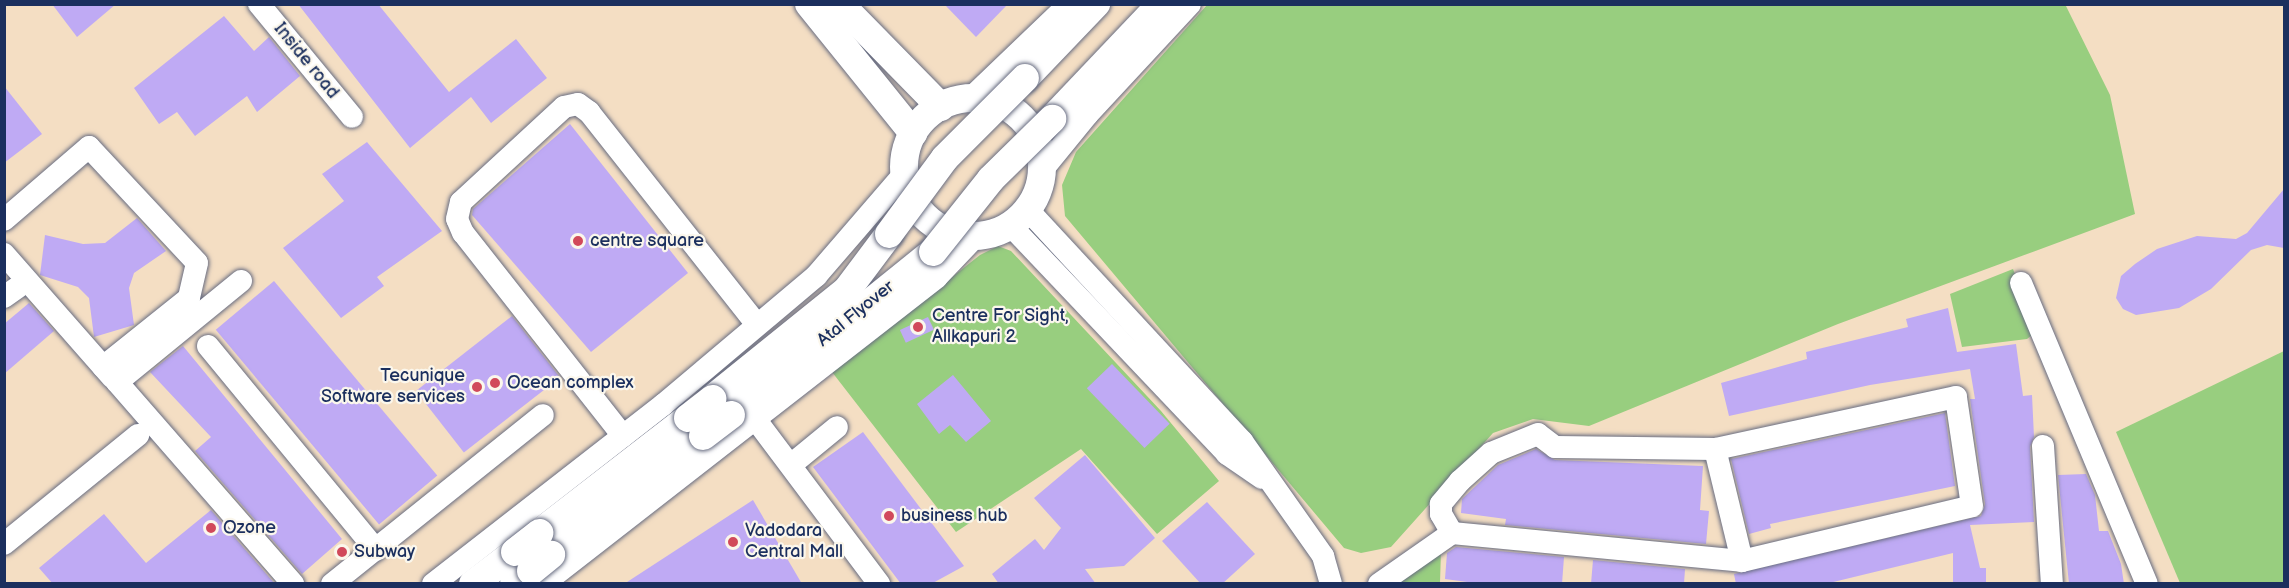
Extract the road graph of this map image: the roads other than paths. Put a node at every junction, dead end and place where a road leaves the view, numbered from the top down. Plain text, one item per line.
1 (260, 4) edge
2 (809, 4) edge
3 (840, 4) edge
4 (1069, 4) edge
5 (1096, 4) edge
6 (1161, 4) edge
7 (1190, 4) edge
8 (971, 98) junction
9 (941, 106) junction
10 (352, 117) dead end
11 (913, 133) junction
12 (1043, 169) junction
13 (904, 174) junction
14 (1019, 218) junction
15 (4, 220) edge
16 (975, 236) junction
17 (4, 254) edge
18 (241, 281) dead end
19 (2021, 283) dead end
20 (758, 325) junction
21 (208, 346) dead end
22 (110, 374) junction
23 (678, 392) junction
24 (543, 415) dead end
25 (756, 420) junction
26 (837, 427) dead end
27 (138, 435) dead end
28 (623, 436) junction
29 (734, 438) junction
30 (2043, 446) dead end
31 (1715, 449) junction
32 (792, 464) junction
33 (510, 525) junction
34 (1452, 533) junction
35 (4, 544) edge
36 (376, 550) junction
37 (1742, 561) junction
38 (551, 581) edge
39 (292, 584) edge
40 (332, 584) edge
41 (433, 584) edge
42 (473, 584) edge
43 (514, 584) edge
44 (879, 584) edge
45 (1331, 584) edge
46 (1378, 584) edge
47 (2052, 584) edge
48 (2147, 584) edge

1 - 10 street, Inside road
2 - 11 main road
3 - 9 main road
4 - 8 street
5 - 42 main road, Atal Flyover, bridge
6 - 43 main road, Atal Flyover, bridge
7 - 12 street
8 - 9 main road
8 - 12 main road
9 - 11 main road
11 - 13 main road
12 - 14 main road
13 - 16 main road
13 - 20 street
14 - 16 main road
14 - 45 street
15 - 22 street
16 - 25 street
17 - 22 street
18 - 22 street
19 - 48 street
20 - 23 street
20 - 28 street
21 - 36 street
22 - 39 street
23 - 28 street
23 - 29 street
24 - 36 street
25 - 29 street
25 - 32 street
26 - 32 street
27 - 35 street
28 - 33 street
29 - 38 street
30 - 47 street
31 - 34 street
31 - 37 street
31 - 37 street
32 - 44 street
33 - 38 street
33 - 41 street
34 - 37 street
34 - 46 street
36 - 40 street

